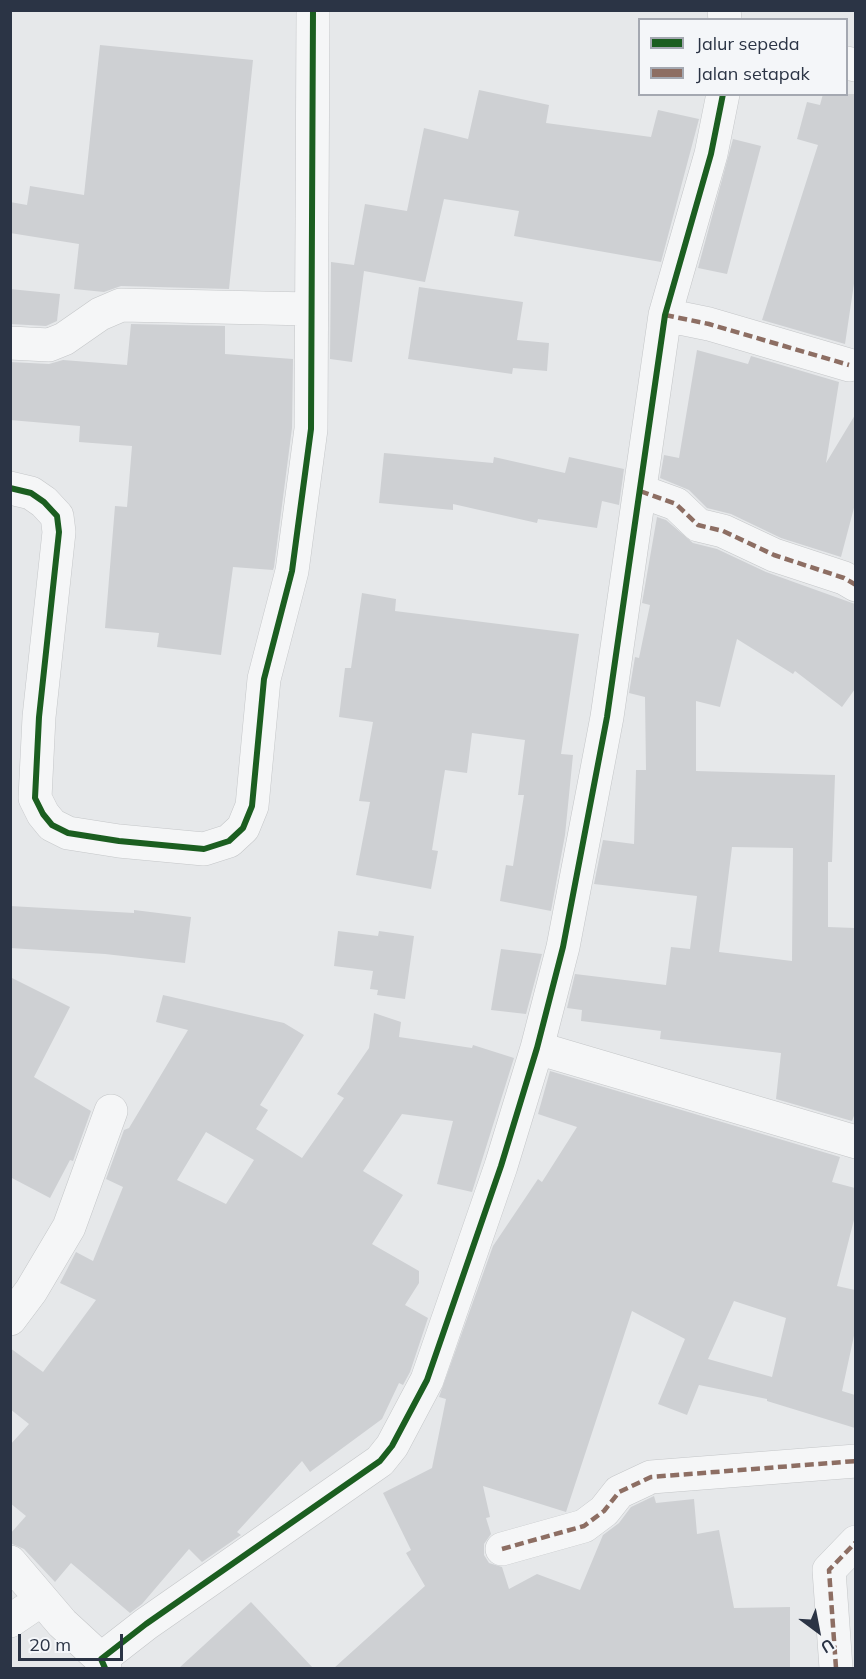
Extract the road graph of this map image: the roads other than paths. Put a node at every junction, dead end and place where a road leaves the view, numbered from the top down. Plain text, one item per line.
1 (314, 10) edge
2 (723, 96) edge
3 (311, 309) junction
4 (665, 315) junction
5 (10, 343) edge
6 (849, 365) dead end
7 (10, 488) edge
8 (640, 491) junction
9 (855, 585) edge
10 (23, 785) edge
11 (537, 1048) junction
12 (111, 1111) dead end
13 (855, 1142) edge
14 (10, 1319) edge
15 (855, 1461) edge
16 (855, 1542) edge
17 (502, 1549) dead end
18 (10, 1562) edge
19 (41, 1600) junction
20 (10, 1621) edge
21 (103, 1664) edge
22 (836, 1668) edge

1 - 3 street
2 - 4 street
3 - 5 street
3 - 10 street
4 - 6 street
4 - 8 street
7 - 10 street
8 - 9 street
8 - 11 street
11 - 13 street
11 - 21 street
12 - 14 street
15 - 17 street
16 - 22 street
18 - 19 street
19 - 20 street
19 - 21 street

